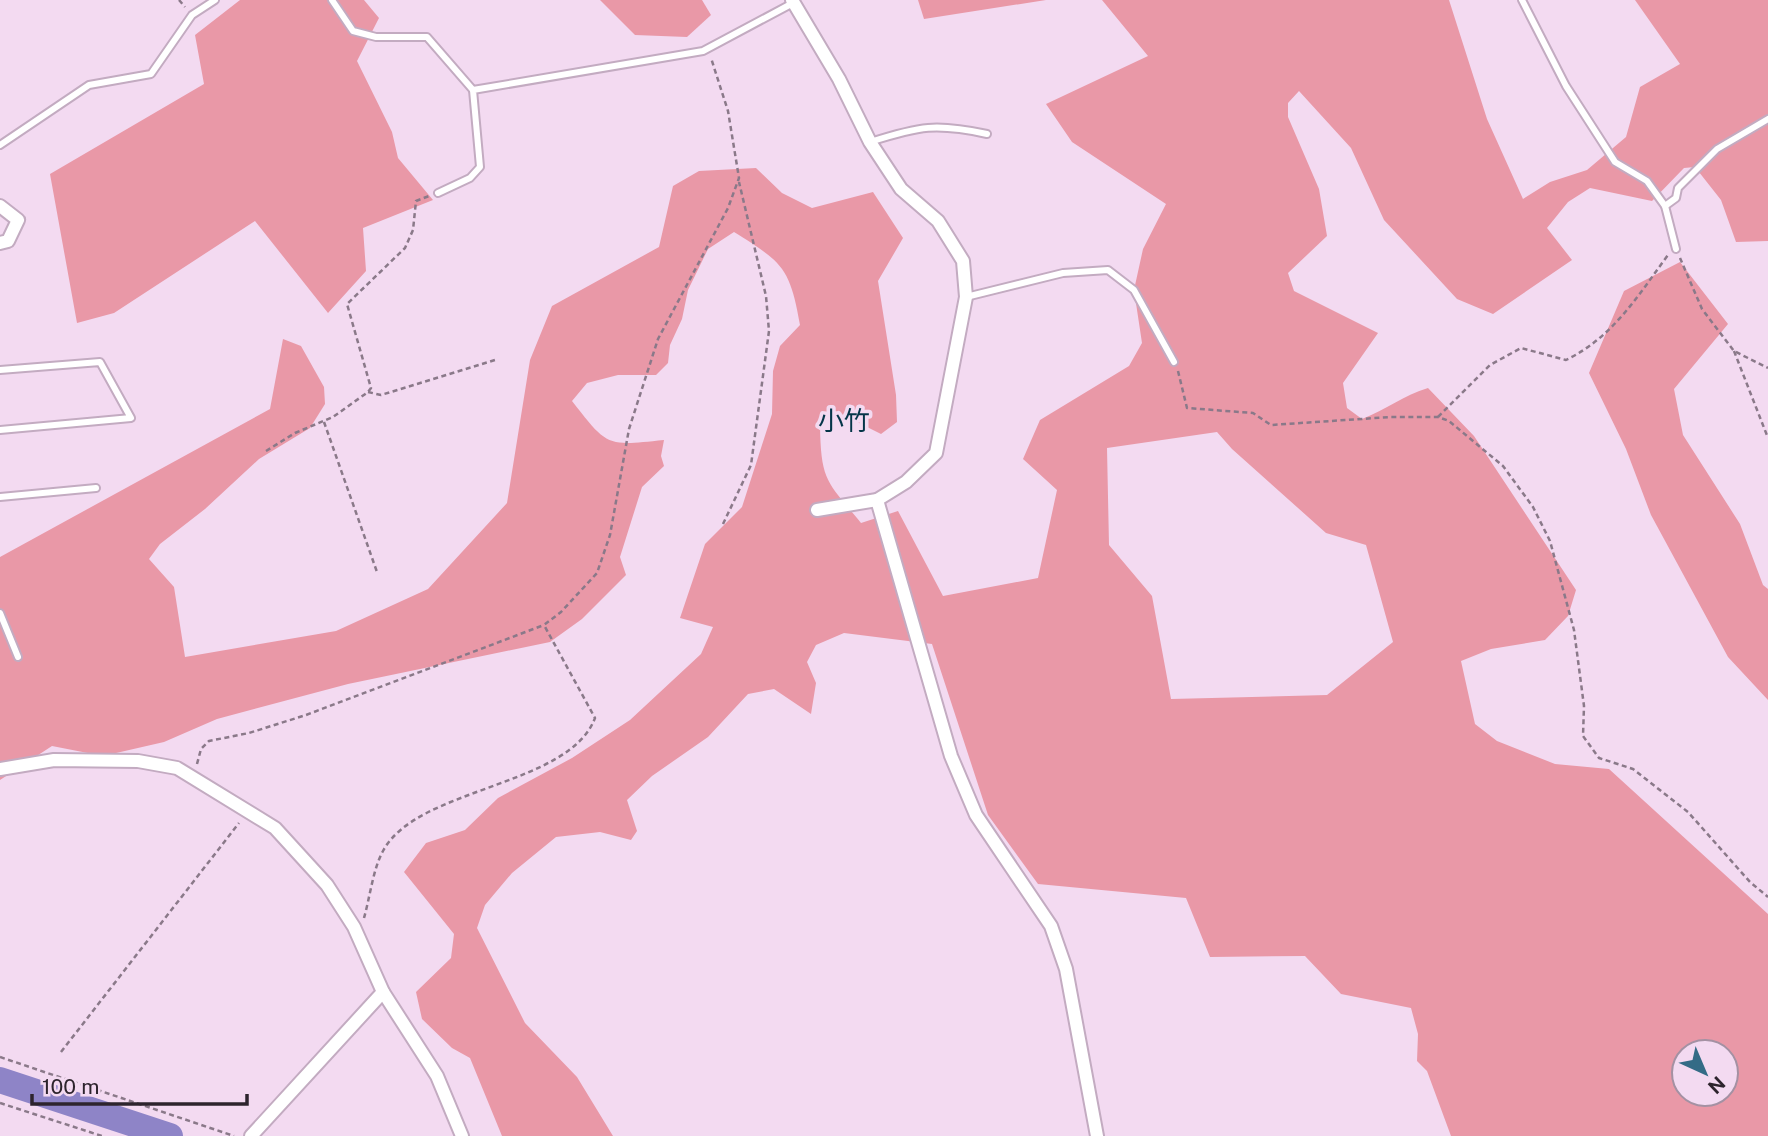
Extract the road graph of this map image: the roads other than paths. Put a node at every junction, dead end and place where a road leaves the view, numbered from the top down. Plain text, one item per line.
1 (215, 0) edge
2 (332, 0) edge
3 (1522, 0) edge
4 (793, 1) edge
5 (473, 90) junction
6 (1768, 119) edge
7 (987, 134) dead end
8 (870, 142) junction
9 (0, 145) edge
10 (438, 192) road end
11 (0, 206) edge
12 (1665, 206) junction
13 (0, 243) edge
14 (1676, 249) road end
15 (966, 298) junction
16 (1174, 362) road end
17 (0, 370) edge
18 (0, 430) edge
19 (96, 488) dead end
20 (0, 498) edge
21 (877, 500) junction
22 (817, 510) dead end
23 (0, 613) edge
24 (18, 657) dead end
25 (0, 769) edge
26 (383, 992) junction
27 (251, 1136) edge
28 (462, 1136) edge
29 (1097, 1136) edge

1 - 9 lane
2 - 5 lane
3 - 12 lane
4 - 5 lane
4 - 8 street
5 - 10 lane
6 - 12 lane
7 - 8 lane
8 - 15 street
11 - 13 street
12 - 14 lane
15 - 16 lane
15 - 21 street
17 - 18 lane
19 - 20 lane
21 - 22 street
21 - 29 street
23 - 24 lane
25 - 26 street
26 - 27 street
26 - 28 street

